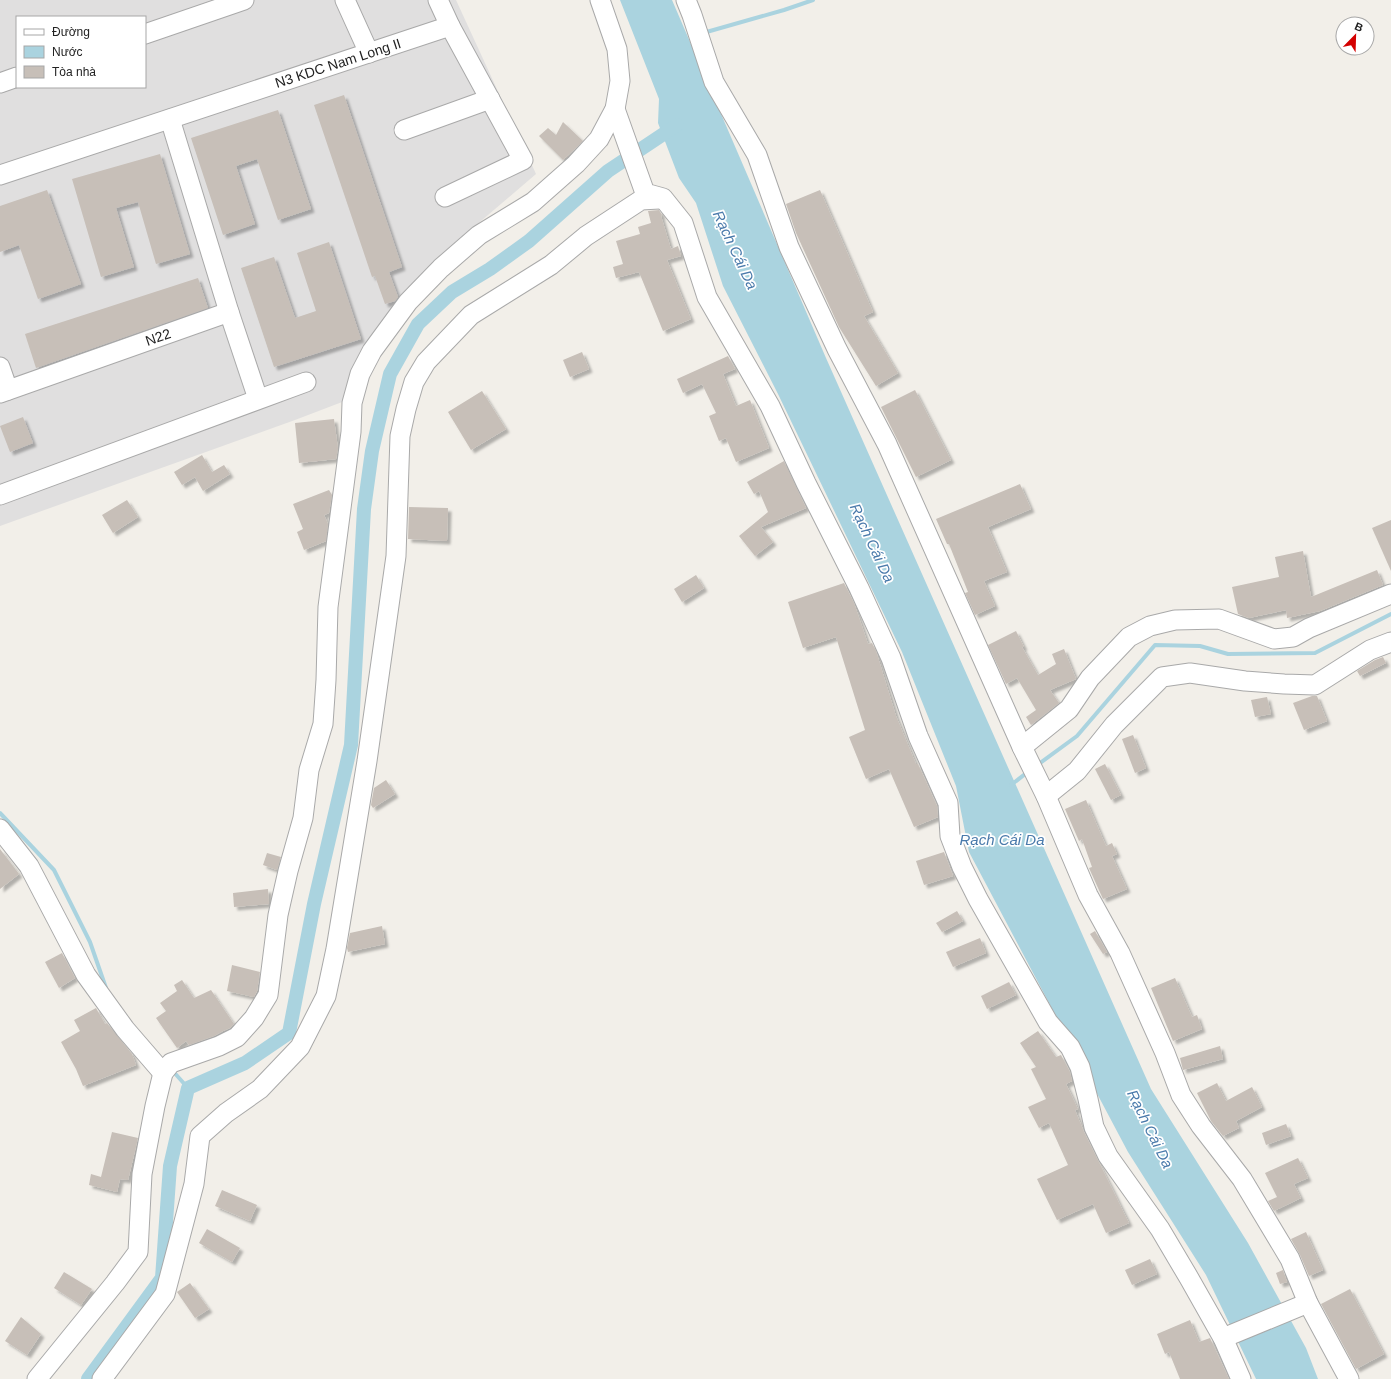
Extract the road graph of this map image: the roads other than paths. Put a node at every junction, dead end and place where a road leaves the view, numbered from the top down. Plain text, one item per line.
1 (244, 0) edge
2 (345, 0) edge
3 (438, 0) edge
4 (600, 0) edge
5 (686, 0) edge
6 (450, 26) junction
7 (146, 34) edge
8 (369, 53) junction
9 (16, 77) edge
10 (0, 83) edge
11 (490, 99) junction
12 (615, 109) junction
13 (170, 119) junction
14 (404, 130) dead end
15 (0, 175) edge
16 (654, 196) junction
17 (445, 197) dead end
18 (229, 312) junction
19 (0, 367) edge
20 (306, 382) dead end
21 (4, 391) edge
22 (258, 399) junction
23 (0, 495) edge
24 (1391, 594) edge
25 (1391, 642) edge
26 (1022, 747) junction
27 (1046, 796) junction
28 (0, 829) edge
29 (167, 1068) junction
30 (1308, 1303) junction
31 (1223, 1338) junction
32 (37, 1379) edge
33 (102, 1379) edge
34 (1241, 1379) edge
35 (1349, 1379) edge

1 - 7 street
2 - 8 street
3 - 6 street
4 - 12 street
5 - 26 street
6 - 8 street, N3 KDC Nam Long II
6 - 11 street
8 - 13 street, N3 KDC Nam Long II
9 - 10 street
11 - 14 street
11 - 17 street
12 - 16 street
12 - 29 street
13 - 15 street, N3 KDC Nam Long II
13 - 18 street
16 - 31 street
16 - 33 street
18 - 21 street, N22
18 - 22 street
19 - 21 street
20 - 22 street
22 - 23 street
24 - 26 street
25 - 27 street
26 - 27 street
27 - 30 street
28 - 29 street
29 - 32 street
30 - 31 street
30 - 35 street
31 - 34 street

